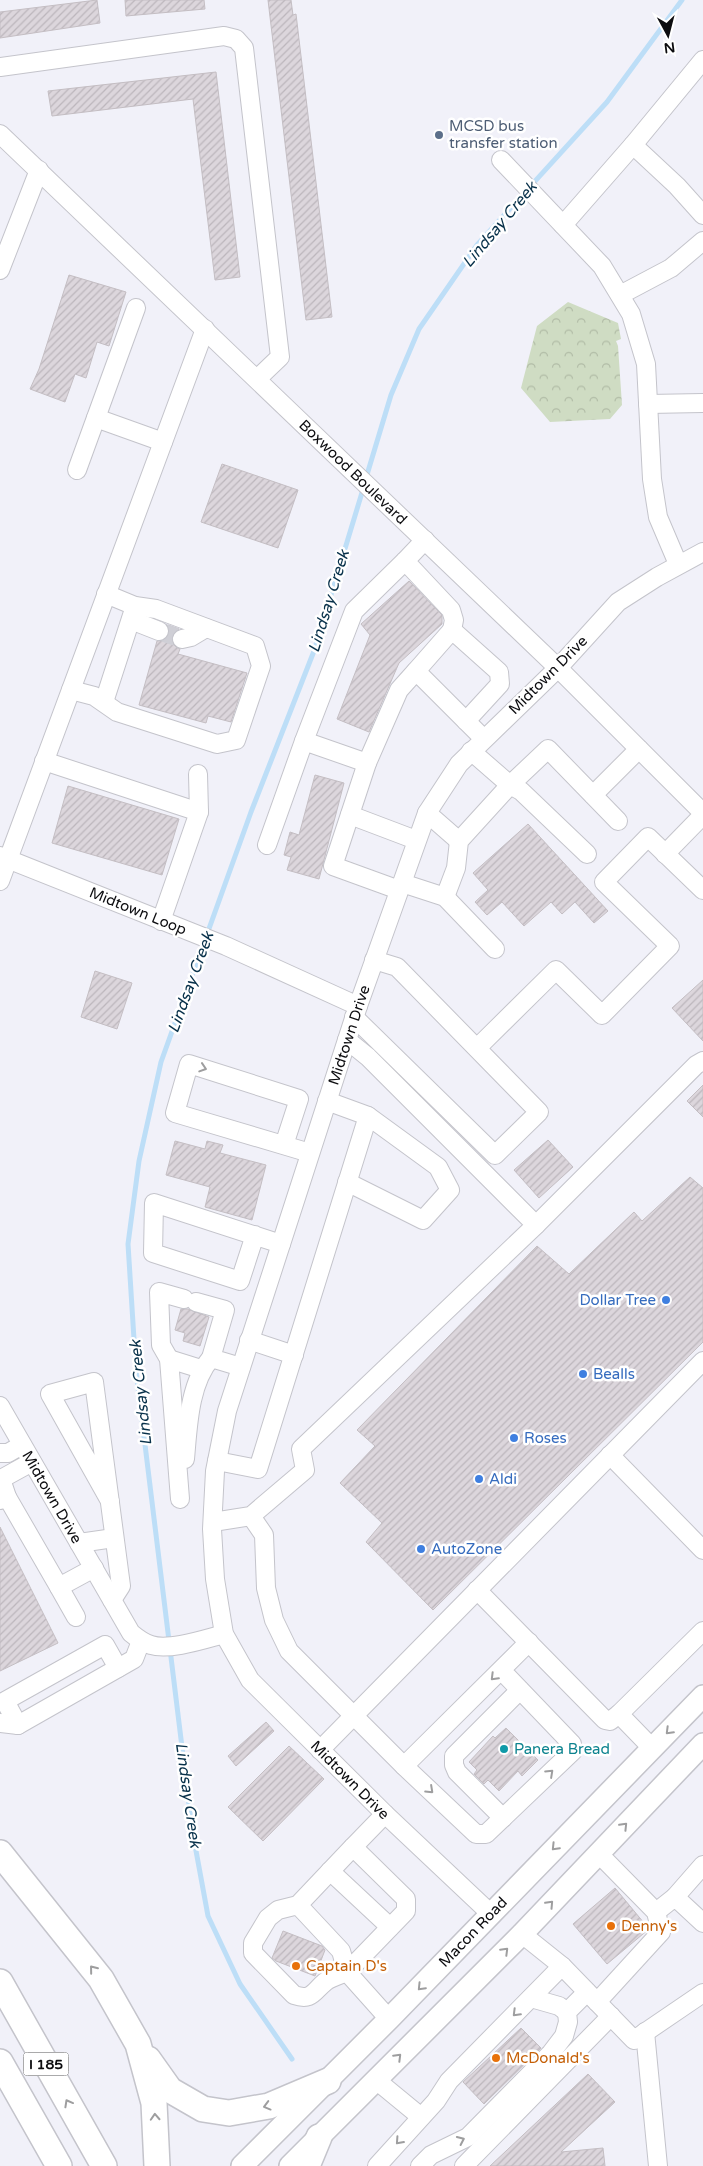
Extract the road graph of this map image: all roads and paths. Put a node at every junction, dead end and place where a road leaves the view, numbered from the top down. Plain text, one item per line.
1 (0, 67) edge
2 (700, 72) edge
3 (0, 134) edge
4 (633, 145) junction
5 (501, 160) dead end
6 (39, 170) junction
7 (703, 215) edge
8 (563, 225) junction
9 (703, 241) edge
10 (0, 270) edge
11 (620, 295) junction
12 (136, 308) dead end
13 (205, 329) junction
14 (257, 380) junction
15 (703, 403) edge
16 (648, 404) junction
17 (96, 418) junction
18 (163, 442) junction
19 (77, 470) dead end
20 (425, 540) junction
21 (703, 552) edge
22 (405, 560) junction
23 (678, 564) junction
24 (106, 594) junction
25 (133, 613) junction
26 (206, 628) junction
27 (452, 630) junction
28 (159, 632) tunnel mouth
29 (182, 639) tunnel mouth
30 (558, 668) junction
31 (416, 671) junction
32 (71, 690) junction
33 (104, 702) junction
34 (466, 721) junction
35 (304, 741) junction
36 (477, 745) junction
37 (639, 749) junction
38 (44, 761) junction
39 (367, 763) junction
40 (198, 774) dead end
41 (510, 785) junction
42 (593, 795) junction
43 (198, 812) junction
44 (427, 813) junction
45 (703, 814) edge
46 (350, 815) junction
47 (618, 821) dead end
48 (416, 840) junction
49 (459, 841) junction
50 (267, 845) dead end
51 (587, 854) dead end
52 (665, 854) junction
53 (4, 857) edge
54 (0, 881) edge
55 (400, 887) junction
56 (703, 890) edge
57 (445, 897) junction
58 (161, 921) junction
59 (495, 949) dead end
60 (374, 960) junction
61 (356, 1012) junction
62 (346, 1040) junction
63 (477, 1048) junction
64 (703, 1062) edge
65 (327, 1101) junction
66 (368, 1116) junction
67 (284, 1145) junction
68 (310, 1153) junction
69 (348, 1182) junction
70 (536, 1225) junction
71 (255, 1236) junction
72 (281, 1244) junction
73 (249, 1340) junction
74 (294, 1355) junction
75 (168, 1359) junction
76 (703, 1361) edge
77 (206, 1364) junction
78 (241, 1367) junction
79 (0, 1406) edge
80 (22, 1445) junction
81 (0, 1453) edge
82 (610, 1456) junction
83 (32, 1462) junction
84 (217, 1462) junction
85 (3, 1498) edge
86 (110, 1501) junction
87 (251, 1516) junction
88 (213, 1522) junction
89 (114, 1538) junction
90 (79, 1543) junction
91 (703, 1550) edge
92 (94, 1568) junction
93 (59, 1587) junction
94 (477, 1590) junction
95 (112, 1600) junction
96 (76, 1617) dead end
97 (703, 1631) edge
98 (224, 1634) junction
99 (141, 1641) junction
100 (528, 1642) junction
101 (118, 1668) junction
102 (501, 1670) junction
103 (520, 1690) junction
104 (703, 1696) edge
105 (619, 1714) junction
106 (353, 1716) junction
107 (0, 1723) edge
108 (18, 1725) junction
109 (440, 1730) junction
110 (703, 1744) edge
111 (652, 1748) junction
112 (320, 1750) junction
113 (460, 1750) junction
114 (404, 1766) junction
115 (385, 1814) junction
116 (503, 1818) junction
117 (353, 1847) junction
118 (0, 1853) edge
119 (598, 1853) junction
120 (703, 1865) edge
121 (330, 1871) junction
122 (675, 1897) junction
123 (298, 1905) junction
124 (656, 1912) junction
125 (491, 1914) junction
126 (703, 1923) edge
127 (390, 1927) junction
128 (522, 1934) junction
129 (562, 1966) junction
130 (347, 1972) junction
131 (0, 1982) edge
132 (703, 1993) edge
133 (592, 1997) junction
134 (531, 1998) junction
135 (567, 2012) junction
136 (611, 2016) junction
137 (389, 2019) junction
138 (645, 2032) junction
139 (138, 2044) junction
140 (0, 2062) edge
141 (376, 2080) junction
142 (328, 2081) junction
143 (422, 2117) junction
144 (319, 2137) junction
145 (98, 2156) edge
146 (59, 2166) edge
147 (157, 2166) edge
148 (242, 2166) edge
149 (290, 2166) edge
150 (307, 2166) edge
151 (377, 2166) edge
152 (420, 2166) edge
153 (464, 2166) edge
154 (658, 2166) edge

1 - 14 street
2 - 4 street
3 - 6 street, Boxwood Boulevard
4 - 7 street
4 - 8 street
5 - 8 street
6 - 10 street
6 - 13 street, Boxwood Boulevard
8 - 11 street
9 - 11 street
11 - 16 street
12 - 17 street
13 - 14 street, Boxwood Boulevard
13 - 18 street
14 - 20 street, Boxwood Boulevard
15 - 16 street
16 - 23 street
17 - 18 street
17 - 19 street
18 - 24 street
20 - 22 street
20 - 30 street, Boxwood Boulevard
21 - 23 street, Midtown Drive
22 - 27 street
22 - 35 street
23 - 30 street, Midtown Drive
24 - 25 street
24 - 32 street
25 - 26 street
25 - 28 street
25 - 33 street
26 - 29 street
26 - 33 street
27 - 31 street
27 - 34 street
30 - 36 street, Midtown Drive
30 - 37 street, Boxwood Boulevard
31 - 34 street
31 - 39 street
32 - 33 street
32 - 38 street
34 - 36 street
35 - 39 street
35 - 50 street
36 - 41 street
36 - 44 street, Midtown Drive
37 - 42 street
37 - 45 street, Boxwood Boulevard
38 - 43 street
38 - 53 street
39 - 46 street
40 - 43 street
41 - 42 street
41 - 49 street
41 - 51 street
42 - 47 street
43 - 58 street
44 - 48 street, Midtown Drive
44 - 49 street
45 - 52 street
46 - 48 street
46 - 55 street
48 - 55 street, Midtown Drive
49 - 57 street
52 - 56 street
52 - 63 street
53 - 54 street
53 - 58 street, Midtown Loop
55 - 57 street
55 - 60 street, Midtown Drive
57 - 59 street
58 - 61 street, Midtown Loop
60 - 61 street, Midtown Drive
60 - 63 street
61 - 62 street, Midtown Drive
61 - 63 street, Midtown Loop
62 - 65 street, Midtown Drive
62 - 70 street
64 - 70 street
65 - 66 street
65 - 68 street, Midtown Drive
66 - 69 street
66 - 69 street
67 -> 67 street
67 - 68 street
68 - 72 street, Midtown Drive
69 - 74 street
70 - 87 street
71 - 71 street
71 - 72 street
72 - 73 street, Midtown Drive
73 - 74 street
73 - 78 street, Midtown Drive
74 - 84 street
75 - 77 street
75 - 77 street
75 - 77 street
76 - 82 street
77 - 78 street
78 - 84 street, Midtown Drive
79 - 80 street, Midtown Drive
80 - 81 street
80 - 83 street, Midtown Drive
82 - 91 street
82 - 94 street
83 - 85 street
83 - 90 street, Midtown Drive
84 - 88 street, Midtown Drive
85 - 93 street
86 - 86 street
86 - 89 street
87 - 88 street
87 - 106 street
88 - 98 street, Midtown Drive
89 - 90 street
89 - 95 street
90 - 92 street, Midtown Drive
92 - 93 street
92 - 95 street, Midtown Drive
93 - 96 street
94 - 100 street
94 - 106 street
95 - 99 street, Midtown Drive
97 - 105 street
98 - 99 street
98 - 112 street, Midtown Drive
99 - 101 street
100 - 102 street
100 - 105 street
101 - 108 street
101 - 108 street
102 - 103 street
102 -> 109 street
103 - 113 street
116 -> 103 street
104 -> 111 main road, Macon Road
105 - 111 street
106 - 112 street
106 - 114 street
107 - 108 street
109 - 113 street
109 - 114 street
119 -> 110 main road
111 -> 125 main road, Macon Road
112 - 115 street, Midtown Drive
113 - 116 street
114 -> 116 street
115 - 117 street
115 - 125 street, Midtown Drive
117 - 121 street
117 - 127 street
139 -> 118 highway
119 - 124 street
128 -> 119 main road
120 - 122 street
121 - 123 street
121 - 127 street
122 - 124 street
122 - 126 street
123 - 130 street
123 - 130 street
124 - 133 street
125 -> 137 main road, Macon Road
127 - 130 street
128 - 129 street
141 -> 128 main road
129 - 133 street
129 - 134 street
130 - 137 street
145 -> 131 highway, I 185
132 - 138 street
133 - 135 street
133 - 136 street
134 - 135 street
134 -> 143 street
152 -> 135 street
136 - 138 street
136 - 153 street
137 - 142 main road, Macon Road
138 - 154 street
142 -> 139 highway
147 -> 139 highway
140 - 146 highway, I 185
141 - 143 street
141 - 144 main road
142 - 148 main road, Macon Road
143 -> 151 street
144 - 149 main road
144 - 150 highway

